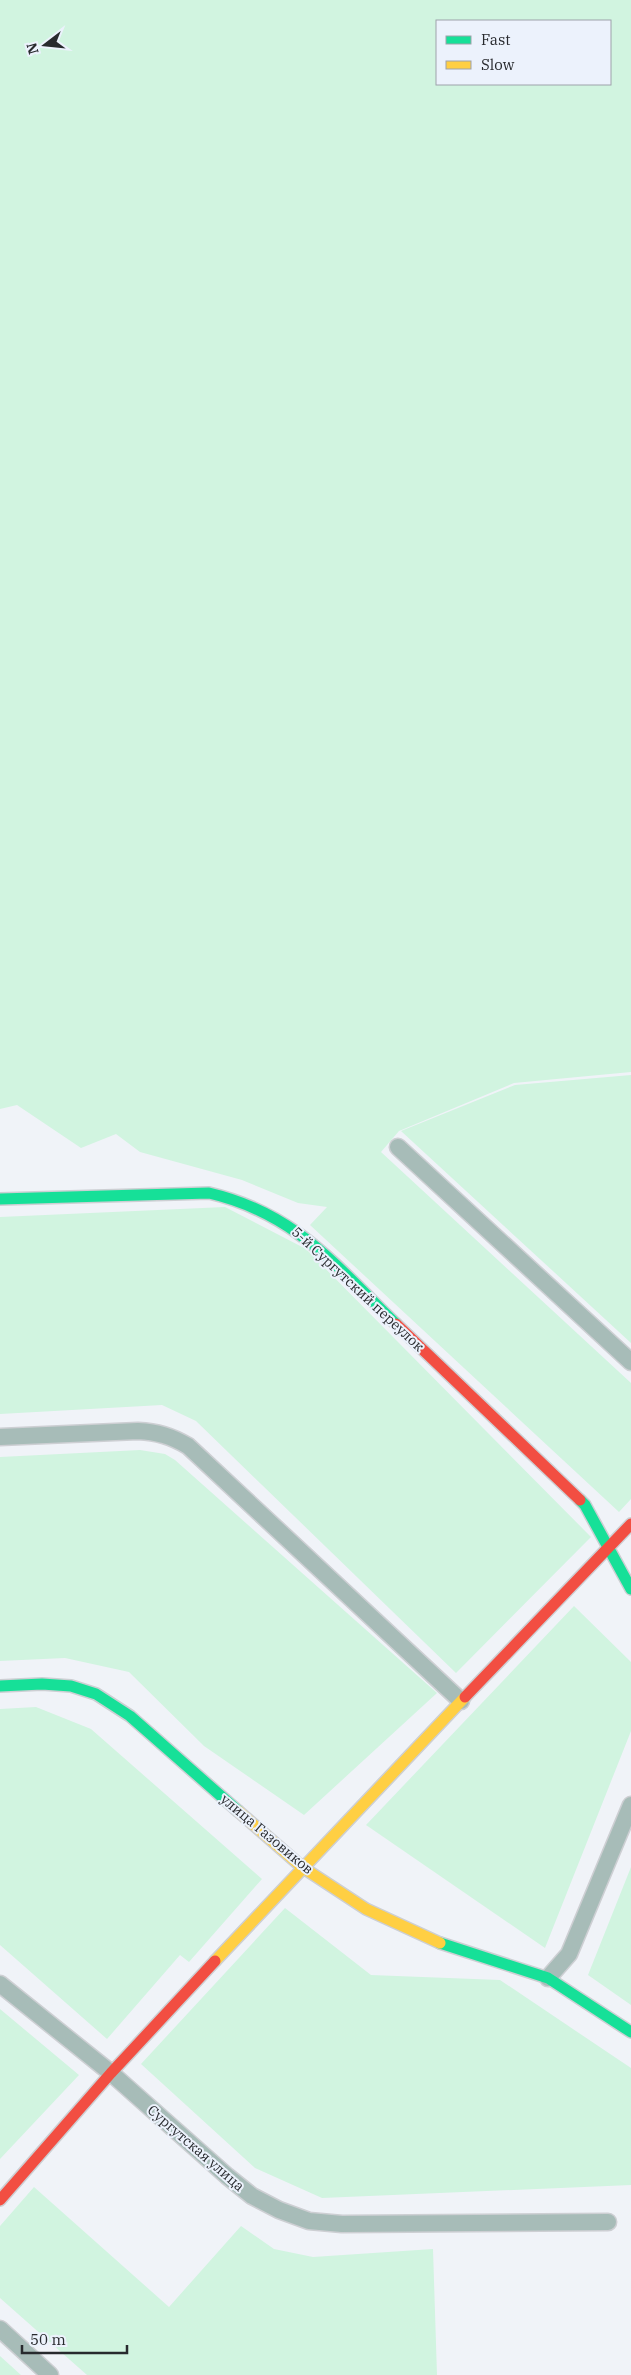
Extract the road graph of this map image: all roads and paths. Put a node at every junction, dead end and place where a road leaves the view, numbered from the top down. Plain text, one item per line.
1 (398, 1147) dead end
2 (0, 1199) edge
3 (631, 1362) edge
4 (0, 1437) edge
5 (631, 1524) edge
6 (609, 1546) junction
7 (631, 1589) edge
8 (0, 1686) edge
9 (461, 1701) junction
10 (631, 1805) edge
11 (302, 1867) junction
12 (548, 1978) junction
13 (0, 1984) edge
14 (631, 2032) edge
15 (111, 2074) junction
16 (0, 2200) edge
17 (608, 2222) dead end
18 (0, 2329) edge
19 (50, 2375) edge

1 - 3 street
2 - 6 street, 5-й Сургутский переулок
4 - 9 street
5 - 6 street
6 - 7 street
6 - 9 street
8 - 11 street, улица Газовиков
9 - 11 street
10 - 12 street
11 - 12 street, улица Газовиков
11 - 15 street
12 - 14 street, улица Газовиков
13 - 15 street, Сургутская улица
15 - 16 street
15 - 17 street, Сургутская улица
18 - 19 street

